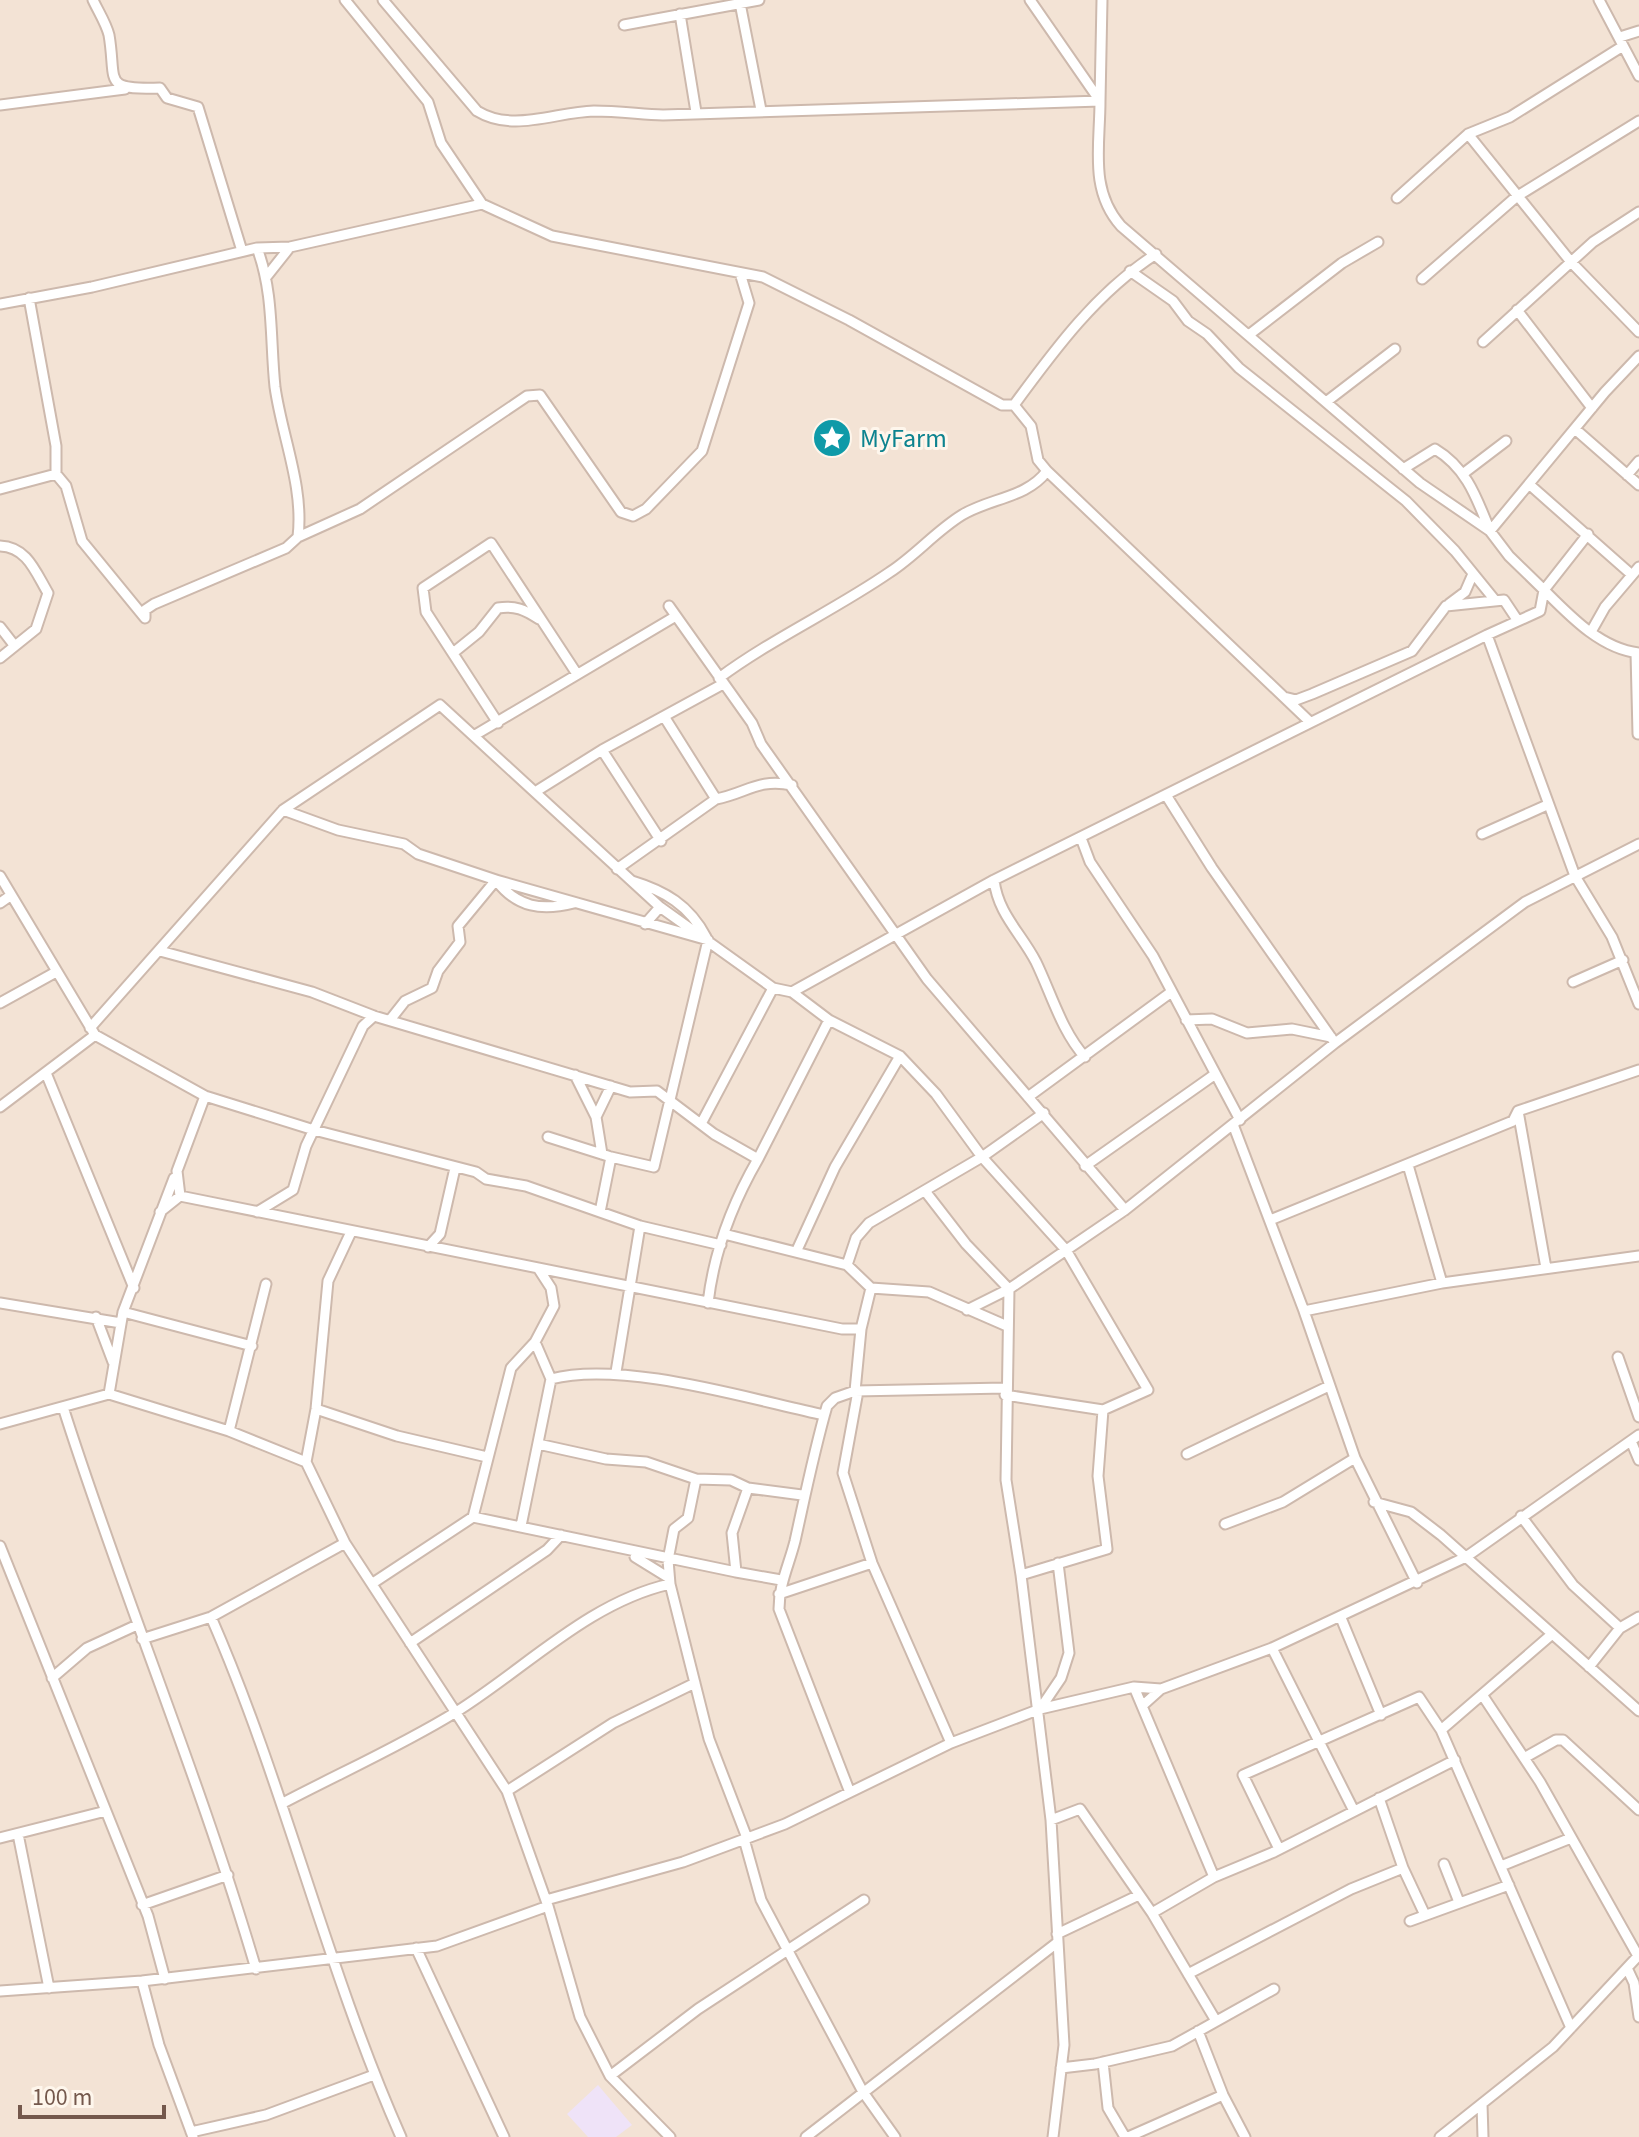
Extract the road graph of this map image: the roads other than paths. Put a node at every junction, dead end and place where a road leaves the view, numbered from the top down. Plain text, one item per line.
1 (93, 0) edge
2 (345, 0) edge
3 (383, 0) edge
4 (759, 0) edge
5 (1030, 0) edge
6 (1102, 0) edge
7 (1599, 0) edge
8 (740, 3) junction
9 (680, 14) junction
10 (624, 25) dead end
11 (1639, 31) edge
12 (1622, 41) junction
13 (1639, 76) edge
14 (125, 89) junction
15 (1100, 101) junction
16 (0, 105) edge
17 (761, 110) junction
18 (696, 112) junction
19 (1639, 121) edge
20 (1468, 134) junction
21 (1516, 197) junction
22 (1397, 198) dead end
23 (482, 204) junction
24 (1639, 212) edge
25 (1378, 242) dead end
26 (290, 247) junction
27 (257, 248) junction
28 (242, 251) junction
29 (1156, 254) junction
30 (1571, 262) junction
31 (1130, 271) junction
32 (740, 273) junction
33 (267, 276) junction
34 (1422, 279) dead end
35 (29, 298) junction
36 (0, 304) edge
37 (1517, 310) junction
38 (1639, 332) edge
39 (1250, 334) junction
40 (1483, 342) dead end
41 (1395, 349) dead end
42 (1639, 356) edge
43 (1326, 402) junction
44 (1014, 405) junction
45 (1592, 408) junction
46 (1575, 429) junction
47 (1506, 441) dead end
48 (1639, 461) edge
49 (1403, 469) junction
50 (1047, 471) junction
51 (1464, 473) junction
52 (56, 474) junction
53 (1627, 475) junction
54 (1530, 485) junction
55 (1639, 485) edge
56 (0, 489) edge
57 (1490, 531) junction
58 (1588, 534) junction
59 (298, 537) junction
60 (0, 546) edge
61 (1636, 571) edge
62 (1472, 576) junction
63 (1544, 590) junction
64 (1494, 599) junction
65 (669, 606) dead end
66 (1446, 606) junction
67 (676, 616) junction
68 (1518, 621) junction
69 (544, 623) junction
70 (0, 627) edge
71 (1592, 630) junction
72 (1487, 635) junction
73 (14, 645) junction
74 (453, 653) junction
75 (1637, 653) edge
76 (0, 658) edge
77 (577, 674) junction
78 (721, 681) junction
79 (1280, 696) junction
80 (665, 718) junction
81 (1310, 722) junction
82 (498, 723) junction
83 (1638, 734) edge
84 (475, 735) junction
85 (602, 750) junction
86 (792, 785) junction
87 (535, 792) junction
88 (1166, 795) junction
89 (716, 799) junction
90 (1547, 805) junction
91 (283, 810) junction
92 (1482, 834) dead end
93 (1081, 838) junction
94 (661, 841) junction
95 (1639, 844) edge
96 (617, 869) junction
97 (0, 876) edge
98 (1575, 876) junction
99 (496, 880) junction
100 (630, 880) junction
101 (994, 880) junction
102 (10, 896) junction
103 (0, 903) edge
104 (574, 903) junction
105 (660, 907) junction
106 (645, 924) junction
107 (896, 932) junction
108 (708, 940) junction
109 (160, 951) junction
110 (1623, 960) junction
111 (56, 972) junction
112 (1573, 982) dead end
113 (773, 988) junction
114 (792, 992) junction
115 (1170, 993) junction
116 (0, 1003) edge
117 (1639, 1004) edge
118 (374, 1016) junction
119 (390, 1020) junction
120 (829, 1020) junction
121 (1186, 1020) junction
122 (92, 1032) junction
123 (1333, 1040) junction
124 (900, 1056) junction
125 (1085, 1057) junction
126 (1639, 1070) edge
127 (46, 1073) junction
128 (575, 1075) junction
129 (1214, 1075) junction
130 (611, 1086) junction
131 (205, 1096) junction
132 (1028, 1097) junction
133 (669, 1101) junction
134 (0, 1107) edge
135 (1518, 1111) junction
136 (1044, 1113) junction
137 (596, 1117) junction
138 (702, 1122) junction
139 (1237, 1123) junction
140 (314, 1130) junction
141 (548, 1137) dead end
142 (607, 1155) junction
143 (982, 1157) junction
144 (758, 1159) junction
145 (1408, 1165) junction
146 (1085, 1166) junction
147 (455, 1168) junction
148 (177, 1171) junction
149 (925, 1191) junction
150 (180, 1196) junction
151 (1125, 1210) junction
152 (160, 1212) junction
153 (257, 1212) junction
154 (600, 1212) junction
155 (1270, 1220) junction
156 (640, 1226) junction
157 (351, 1232) junction
158 (440, 1234) junction
159 (724, 1234) junction
160 (721, 1245) junction
161 (428, 1247) junction
162 (446, 1250) junction
163 (797, 1250) junction
164 (1066, 1250) junction
165 (1639, 1256) edge
166 (847, 1265) junction
167 (538, 1268) junction
168 (1546, 1268) junction
169 (1442, 1283) junction
170 (266, 1284) dead end
171 (629, 1286) junction
172 (134, 1288) junction
173 (871, 1288) junction
174 (1009, 1289) junction
175 (0, 1303) edge
176 (708, 1303) junction
177 (967, 1310) junction
178 (1304, 1311) junction
179 (123, 1312) junction
180 (96, 1317) junction
181 (121, 1323) junction
182 (1007, 1326) junction
183 (861, 1329) junction
184 (535, 1342) junction
185 (252, 1346) junction
186 (1618, 1357) dead end
187 (113, 1362) junction
188 (616, 1372) junction
189 (551, 1379) junction
190 (1329, 1386) junction
191 (856, 1391) junction
192 (1005, 1391) junction
193 (109, 1394) junction
194 (63, 1407) junction
195 (316, 1409) junction
196 (1103, 1410) junction
197 (824, 1415) junction
198 (1639, 1417) edge
199 (0, 1424) edge
200 (229, 1431) junction
201 (1635, 1438) edge
202 (538, 1444) junction
203 (1187, 1454) dead end
204 (487, 1457) junction
205 (1355, 1458) junction
206 (1639, 1460) edge
207 (306, 1462) junction
208 (696, 1479) junction
209 (748, 1488) junction
210 (802, 1495) junction
211 (1374, 1502) junction
212 (1521, 1516) junction
213 (473, 1517) junction
214 (1225, 1524) dead end
215 (521, 1526) junction
216 (561, 1535) junction
217 (345, 1543) junction
218 (0, 1546) edge
219 (619, 1549) junction
220 (1466, 1557) junction
221 (668, 1560) junction
222 (872, 1563) junction
223 (1058, 1563) junction
224 (736, 1572) junction
225 (1021, 1575) junction
226 (781, 1580) junction
227 (670, 1581) junction
228 (373, 1583) junction
229 (1417, 1583) junction
230 (779, 1594) junction
231 (211, 1617) junction
232 (1639, 1617) edge
233 (1341, 1618) junction
234 (137, 1625) junction
235 (1620, 1628) junction
236 (1551, 1635) junction
237 (142, 1639) junction
238 (410, 1643) junction
239 (1272, 1648) junction
240 (1589, 1667) junction
241 (52, 1678) junction
242 (695, 1683) junction
243 (1134, 1687) junction
244 (1161, 1689) junction
245 (1483, 1696) junction
246 (1142, 1706) junction
247 (1040, 1709) junction
248 (1639, 1711) edge
249 (455, 1712) junction
250 (1381, 1715) junction
251 (1441, 1730) junction
252 (1319, 1741) junction
253 (951, 1743) junction
254 (1524, 1758) junction
255 (1455, 1760) junction
256 (849, 1790) junction
257 (507, 1791) junction
258 (1379, 1798) junction
259 (283, 1803) junction
260 (1639, 1810) edge
261 (106, 1811) junction
262 (1354, 1811) junction
263 (1051, 1820) junction
264 (18, 1834) junction
265 (0, 1838) edge
266 (1571, 1838) junction
267 (745, 1839) junction
268 (1279, 1849) junction
269 (1444, 1864) dead end
270 (1501, 1866) junction
271 (1403, 1868) junction
272 (228, 1875) junction
273 (1214, 1877) junction
274 (1509, 1885) junction
275 (1139, 1895) junction
276 (864, 1900) dead end
277 (1459, 1902) junction
278 (547, 1903) junction
279 (142, 1905) junction
280 (1152, 1913) junction
281 (1425, 1915) junction
282 (1410, 1921) dead end
283 (1058, 1938) junction
284 (416, 1948) junction
285 (790, 1950) junction
286 (1639, 1955) edge
287 (335, 1957) junction
288 (1627, 1968) junction
289 (256, 1969) junction
290 (1188, 1974) junction
291 (165, 1979) junction
292 (142, 1981) junction
293 (1636, 1983) edge
294 (49, 1988) junction
295 (1274, 1989) dead end
296 (0, 1991) edge
297 (1639, 2017) edge
298 (1216, 2021) junction
299 (1571, 2028) junction
300 (1198, 2031) junction
301 (1103, 2062) junction
302 (1061, 2068) junction
303 (374, 2075) junction
304 (610, 2076) junction
305 (863, 2092) junction
306 (1223, 2095) junction
307 (1482, 2104) junction
308 (192, 2135) edge
309 (667, 2136) edge
310 (1444, 2136) edge
311 (401, 2137) edge
312 (504, 2137) edge
313 (806, 2137) edge
314 (895, 2137) edge
315 (1053, 2137) edge
316 (1126, 2137) edge
317 (1245, 2137) edge
318 (1483, 2137) edge

1 - 14 street
2 - 23 street
3 - 18 street
4 - 8 street
5 - 15 street
6 - 15 street
7 - 12 street
8 - 9 street
8 - 17 street
9 - 10 street
9 - 18 street
11 - 12 street
12 - 13 street
12 - 20 street
14 - 16 street
14 - 28 street
15 - 17 street
15 - 29 street
17 - 18 street
19 - 21 street
20 - 21 street
20 - 22 street
21 - 30 street
21 - 34 street
23 - 26 street
23 - 32 street
24 - 30 street
25 - 39 street
26 - 27 street
26 - 33 street
27 - 28 street
27 - 33 street
28 - 35 street
29 - 31 street
29 - 39 street
30 - 37 street
30 - 38 street
31 - 44 street
31 - 62 street
32 - 44 street
32 - 59 street
33 - 59 street
35 - 36 street
35 - 52 street
37 - 40 street
37 - 45 street
39 - 43 street
41 - 43 street
42 - 45 street
43 - 49 street
44 - 50 street
45 - 46 street
46 - 53 street
46 - 54 street
47 - 51 street
48 - 53 street
49 - 51 street
49 - 57 street
50 - 78 street
50 - 79 street
51 - 57 street
52 - 56 street
52 - 59 street
53 - 55 street
54 - 57 street
54 - 58 street
57 - 63 street
58 - 61 street
58 - 63 street
60 - 73 street
61 - 71 street
62 - 64 street
62 - 66 street
63 - 68 street
63 - 71 street
64 - 66 street
64 - 68 street
65 - 67 street
66 - 79 street
67 - 77 street
67 - 78 street
68 - 72 street
69 - 74 street
69 - 74 street
69 - 77 street
70 - 73 street
71 - 75 street
72 - 81 street
72 - 90 street
73 - 76 street
74 - 82 street
75 - 83 street
77 - 82 street
78 - 80 street
78 - 86 street
79 - 81 street
80 - 85 street
80 - 89 street
81 - 88 street
82 - 84 street
84 - 87 street
84 - 91 street
85 - 87 street
85 - 94 street
86 - 89 street
86 - 107 street
87 - 96 street
88 - 93 street
88 - 123 street
89 - 94 street
90 - 92 street
90 - 98 street
91 - 99 street
91 - 109 street
93 - 101 street
93 - 115 street
94 - 96 street
95 - 98 street
96 - 100 street
97 - 102 street
98 - 110 street
98 - 123 street
99 - 104 street
99 - 104 street
99 - 119 street
100 - 105 street
100 - 108 street
101 - 107 street
101 - 125 street
102 - 103 street
102 - 111 street
104 - 106 street
105 - 106 street
105 - 108 street
106 - 108 street
107 - 114 street
107 - 132 street
108 - 113 street
108 - 133 street
109 - 118 street
109 - 122 street
110 - 112 street
110 - 117 street
111 - 116 street
111 - 122 street
113 - 114 street
113 - 138 street
114 - 120 street
115 - 121 street
115 - 125 street
118 - 119 street
118 - 140 street
119 - 128 street
120 - 124 street
120 - 144 street
121 - 123 street
121 - 129 street
122 - 127 street
122 - 131 street
123 - 139 street
124 - 143 street
124 - 163 street
125 - 132 street
126 - 135 street
127 - 134 street
127 - 172 street
128 - 130 street
128 - 137 street
129 - 139 street
129 - 146 street
130 - 133 street
130 - 137 street
131 - 140 street
131 - 148 street
132 - 136 street
133 - 138 street
133 - 142 street
135 - 145 street
135 - 168 street
136 - 143 street
136 - 146 street
137 - 142 street
138 - 144 street
139 - 151 street
139 - 155 street
140 - 147 street
140 - 153 street
141 - 142 street
142 - 154 street
143 - 149 street
143 - 164 street
144 - 159 street
145 - 155 street
145 - 169 street
146 - 151 street
147 - 154 street
147 - 158 street
148 - 150 street
148 - 152 street
149 - 166 street
149 - 174 street
150 - 152 street
150 - 153 street
151 - 164 street
152 - 172 street
153 - 157 street
154 - 156 street
155 - 178 street
156 - 160 street
156 - 171 street
157 - 161 street
157 - 195 street
158 - 161 street
158 - 162 street
159 - 160 street
159 - 163 street
160 - 176 street
161 - 162 street
162 - 167 street
163 - 166 street
164 - 174 street
164 - 196 street
165 - 168 street
166 - 173 street
167 - 171 street
167 - 184 street
168 - 169 street
169 - 178 street
170 - 185 street
171 - 176 street
171 - 188 street
172 - 179 street
173 - 177 street
173 - 183 street
174 - 177 street
174 - 182 street
175 - 180 street
176 - 183 street
177 - 182 street
178 - 190 street
179 - 181 street
179 - 185 street
180 - 181 street
180 - 187 street
181 - 187 street
182 - 192 street
183 - 191 street
184 - 189 street
184 - 204 street
185 - 200 street
186 - 198 street
187 - 193 street
188 - 189 street
188 - 197 street
189 - 202 street
190 - 203 street
190 - 205 street
191 - 192 street
191 - 197 street
191 - 222 street
192 - 196 street
192 - 225 street
193 - 194 street
193 - 200 street
194 - 199 street
194 - 234 street
195 - 204 street
195 - 207 street
196 - 223 street
197 - 210 street
200 - 207 street
201 - 206 street
201 - 212 street
202 - 208 street
202 - 215 street
204 - 213 street
205 - 211 street
205 - 214 street
207 - 217 street
208 - 209 street
208 - 221 street
209 - 210 street
209 - 224 street
210 - 226 street
211 - 220 street
211 - 229 street
212 - 220 street
212 - 235 street
213 - 215 street
213 - 228 street
215 - 216 street
216 - 219 street
216 - 238 street
217 - 228 street
217 - 231 street
218 - 241 street
219 - 221 street
219 - 227 street
220 - 229 street
220 - 236 street
221 - 224 street
221 - 227 street
222 - 230 street
222 - 253 street
223 - 225 street
223 - 247 street
224 - 226 street
225 - 247 street
226 - 230 street
227 - 242 street
227 - 249 street
228 - 238 street
229 - 233 street
230 - 256 street
231 - 237 street
231 - 259 street
232 - 235 street
233 - 239 street
233 - 250 street
234 - 237 street
234 - 241 street
235 - 240 street
236 - 240 street
236 - 245 street
237 - 272 street
238 - 249 street
239 - 244 street
239 - 252 street
240 - 248 street
241 - 261 street
242 - 257 street
242 - 267 street
243 - 244 street
243 - 246 street
243 - 247 street
244 - 246 street
245 - 251 street
245 - 254 street
246 - 273 street
247 - 253 street
247 - 263 street
249 - 257 street
249 - 259 street
250 - 251 street
250 - 252 street
251 - 255 street
252 - 262 street
252 - 268 street
253 - 256 street
254 - 260 street
254 - 266 street
255 - 258 street
255 - 270 street
256 - 267 street
257 - 278 street
258 - 262 street
258 - 271 street
259 - 287 street
261 - 264 street
261 - 279 street
262 - 268 street
263 - 275 street
263 - 283 street
264 - 265 street
264 - 294 street
266 - 270 street
266 - 286 street
267 - 278 street
267 - 285 street
268 - 273 street
269 - 277 street
270 - 274 street
271 - 281 street
271 - 290 street
272 - 279 street
272 - 289 street
273 - 280 street
274 - 277 street
274 - 299 street
275 - 280 street
275 - 283 street
276 - 285 street
277 - 281 street
278 - 284 street
278 - 304 street
279 - 291 street
280 - 290 street
281 - 282 street
283 - 302 street
283 - 305 street
284 - 287 street
284 - 312 street
285 - 304 street
285 - 305 street
286 - 288 street
287 - 289 street
287 - 303 street
288 - 293 street
288 - 299 street
289 - 291 street
290 - 298 street
291 - 292 street
292 - 294 street
292 - 308 street
293 - 297 street
294 - 296 street
295 - 298 street
298 - 300 street
299 - 307 street
300 - 301 street
300 - 306 street
301 - 302 street
301 - 316 street
302 - 315 street
303 - 308 street
303 - 311 street
304 - 309 street
305 - 313 street
305 - 314 street
306 - 316 street
306 - 317 street
307 - 310 street
307 - 318 street

